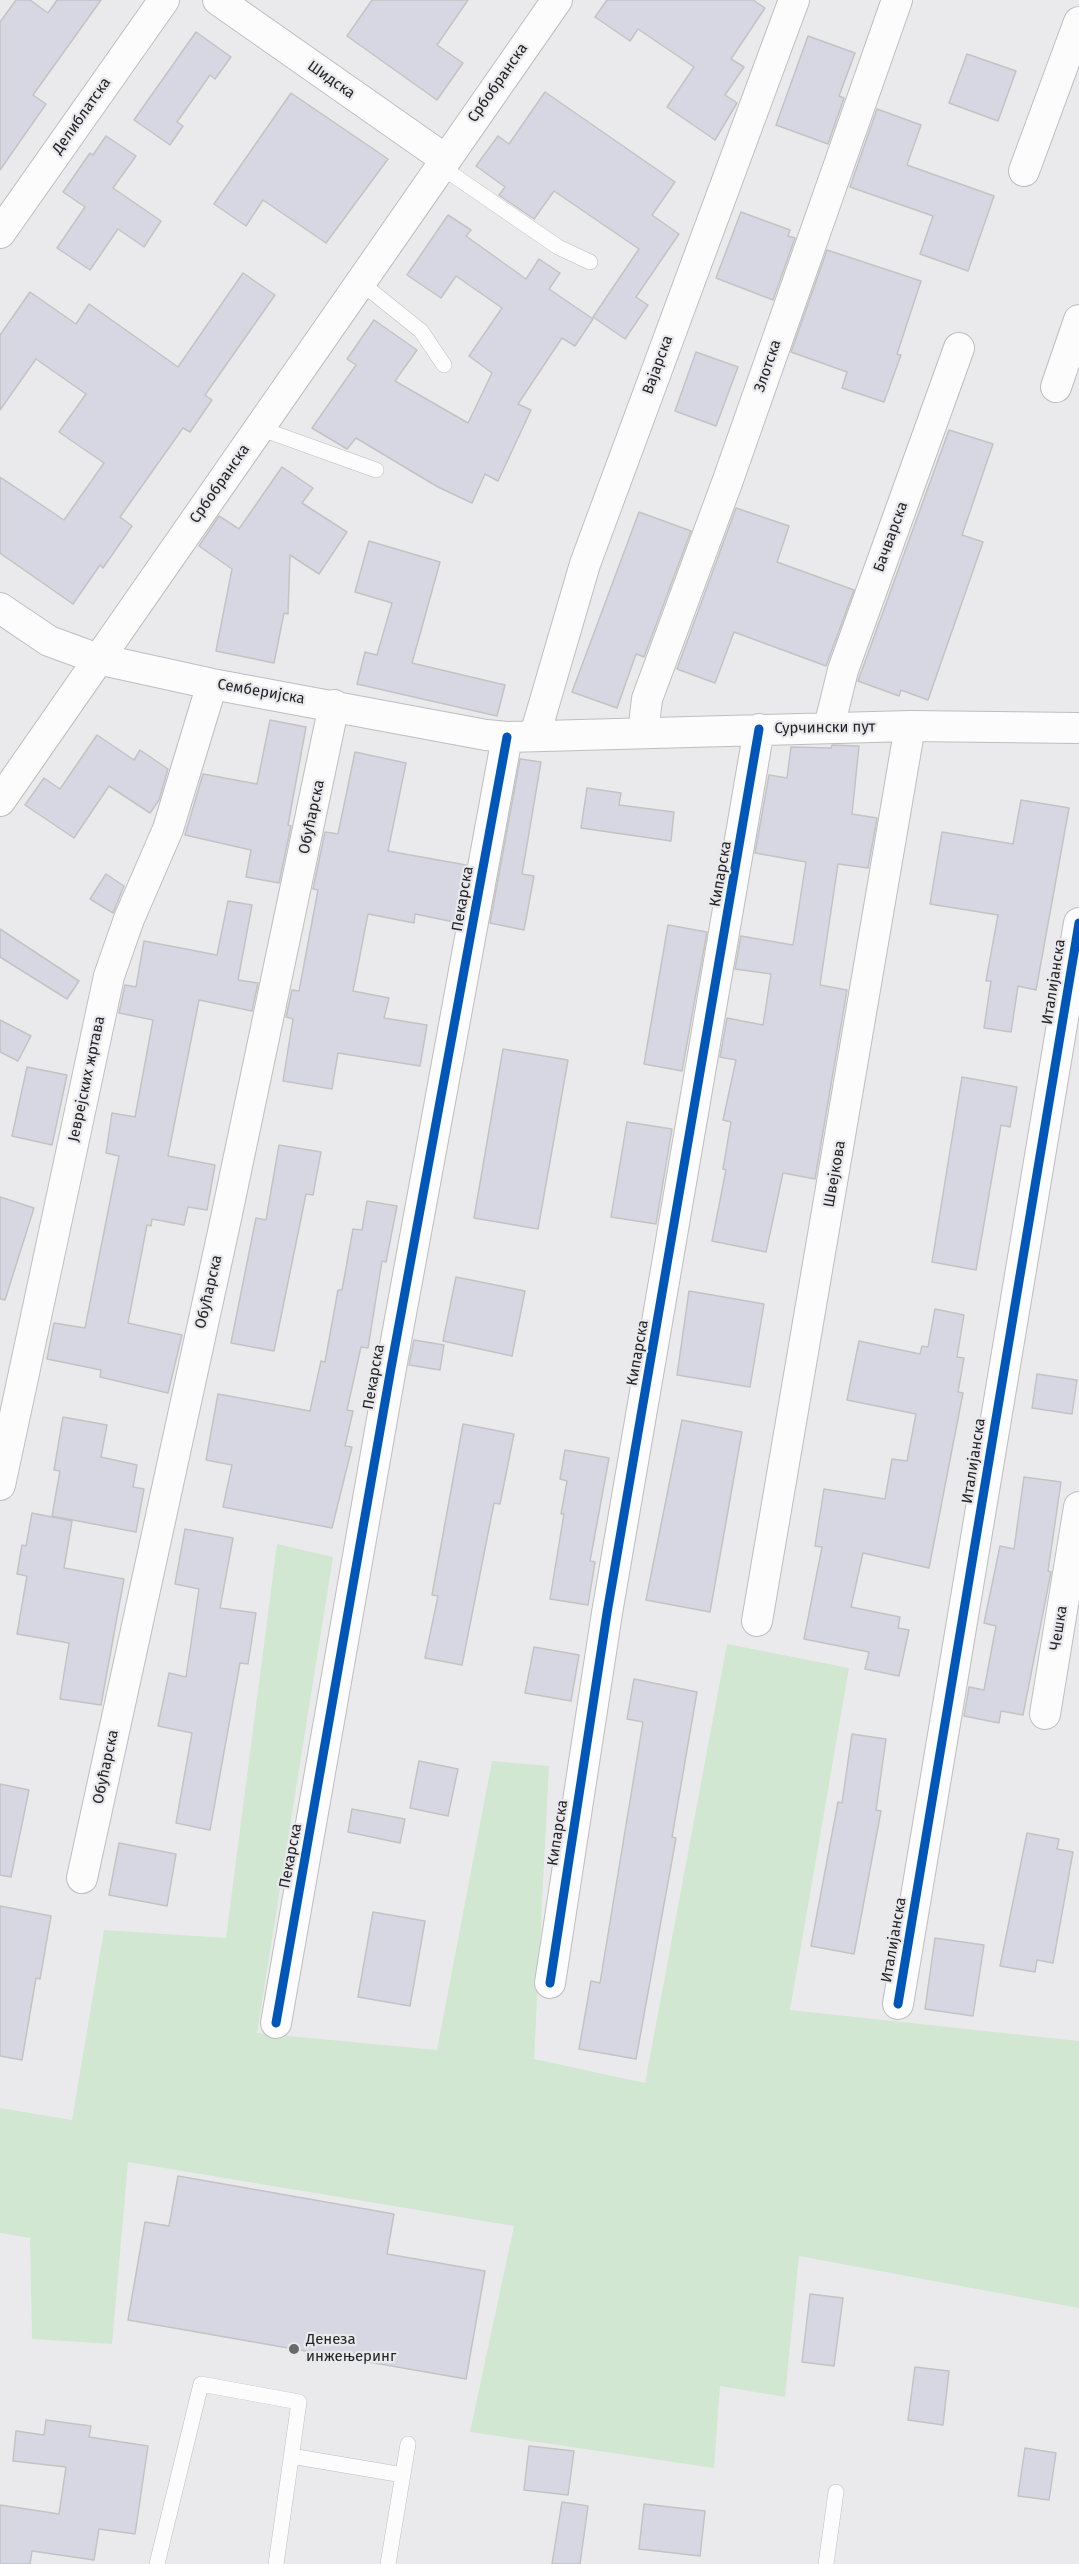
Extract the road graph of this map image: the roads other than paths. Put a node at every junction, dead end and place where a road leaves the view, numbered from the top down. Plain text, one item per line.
1 (164, 0) edge
2 (218, 0) edge
3 (557, 0) edge
4 (794, 0) edge
5 (897, 0) edge
6 (1079, 22) edge
7 (442, 163) junction
8 (1024, 171) dead end
9 (0, 233) edge
10 (590, 262) dead end
11 (360, 282) junction
12 (1079, 320) edge
13 (959, 348) dead end
14 (444, 365) dead end
15 (1056, 387) dead end
16 (259, 428) junction
17 (376, 470) dead end
18 (0, 608) edge
19 (98, 659) junction
20 (212, 684) junction
21 (334, 705) junction
22 (910, 726) junction
23 (829, 727) junction
24 (1079, 728) edge
25 (759, 729) junction
26 (643, 733) junction
27 (521, 736) junction
28 (0, 801) edge
29 (1079, 923) edge
30 (0, 1485) edge
31 (1079, 1507) edge
32 (757, 1621) dead end
33 (1045, 1714) dead end
34 (82, 1878) dead end
35 (550, 1983) dead end
36 (898, 2004) dead end
37 (276, 2023) dead end
38 (408, 2444) dead end
39 (291, 2456) junction
40 (402, 2475) junction
41 (836, 2492) dead end
42 (157, 2564) edge
43 (276, 2564) edge
44 (388, 2564) edge
45 (826, 2564) edge

1 - 9 street, Делиблатска
2 - 7 street, Шидска
3 - 7 street, Србобранска
4 - 27 street, Вајарска
5 - 26 street, Злотска
6 - 8 street
7 - 10 lane
7 - 11 street, Србобранска
11 - 14 lane
11 - 16 street, Србобранска
12 - 15 street
13 - 23 street, Бачварска
16 - 17 lane
16 - 19 street, Србобранска
18 - 19 street, Семберијска
19 - 20 street, Семберијска
19 - 28 street, Србобранска
20 - 21 street, Семберијска
20 - 30 street, Јеврејских жртава
21 - 27 street, Семберијска
21 - 34 street, Обућарска
22 - 23 street, Сурчински пут
22 - 24 street, Сурчински пут
22 - 32 street, Швејкова
23 - 25 street, Сурчински пут
25 - 26 street, Сурчински пут
25 - 35 street, Кипарска
26 - 27 street, Сурчински пут
27 - 37 street, Пекарска
29 - 36 street, Италијанска
31 - 33 street, Чешка
38 - 40 lane
39 - 40 lane
39 - 42 lane
39 - 43 lane
40 - 44 lane
41 - 45 lane

